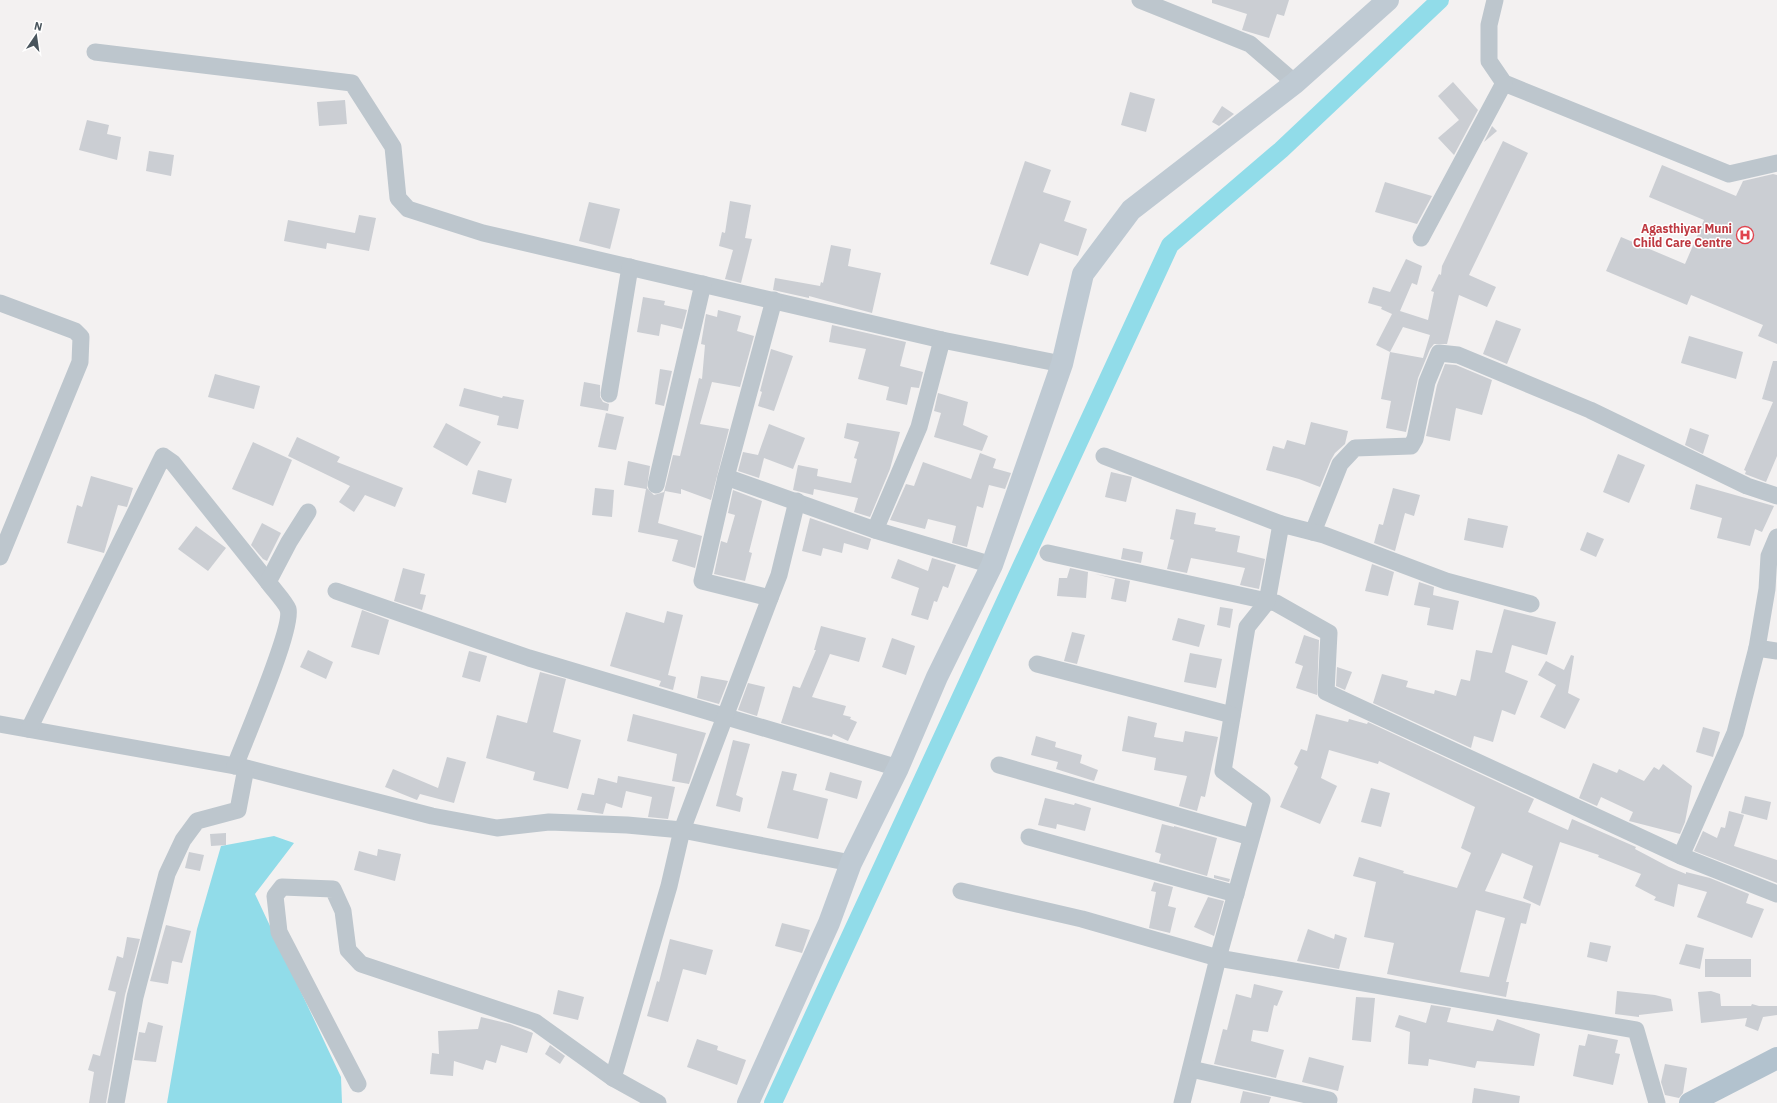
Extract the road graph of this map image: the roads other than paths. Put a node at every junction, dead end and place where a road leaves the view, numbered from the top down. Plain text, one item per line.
1 (1140, 0) edge
2 (1388, 0) edge
3 (1495, 0) edge
4 (95, 52) dead end
5 (1295, 82) junction
6 (1504, 83) junction
7 (1777, 163) edge
8 (1421, 238) dead end
9 (630, 267) junction
10 (703, 284) junction
11 (774, 300) junction
12 (0, 303) edge
13 (942, 340) junction
14 (1062, 364) junction
15 (609, 394) dead end
16 (1104, 456) dead end
17 (726, 477) junction
18 (656, 485) dead end
19 (1777, 496) edge
20 (796, 501) junction
21 (308, 512) dead end
22 (1281, 524) junction
23 (875, 530) junction
24 (1313, 532) junction
25 (1777, 537) edge
26 (2, 546) edge
27 (1048, 553) dead end
28 (992, 565) junction
29 (268, 582) junction
30 (336, 591) dead end
31 (770, 598) junction
32 (1267, 602) junction
33 (1531, 604) dead end
34 (1757, 648) junction
35 (1777, 651) edge
36 (1037, 664) dead end
37 (1232, 714) junction
38 (726, 716) junction
39 (0, 724) edge
40 (29, 729) junction
41 (999, 765) dead end
42 (240, 767) junction
43 (898, 768) junction
44 (682, 830) junction
45 (1029, 837) dead end
46 (1252, 837) junction
47 (1681, 856) junction
48 (851, 863) junction
49 (960, 891) dead end
50 (1236, 894) junction
51 (1777, 894) edge
52 (1218, 958) junction
53 (1777, 1058) edge
54 (1191, 1069) junction
55 (613, 1078) junction
56 (358, 1084) dead end
57 (1329, 1100) dead end
58 (116, 1103) edge
59 (658, 1103) edge
60 (748, 1103) edge
61 (1182, 1103) edge
62 (1657, 1103) edge
63 (1690, 1103) edge

1 - 5 street
2 - 5 street
3 - 6 street
4 - 9 street
5 - 14 street
6 - 7 street
6 - 8 street
9 - 10 street
9 - 15 street
10 - 11 street
10 - 18 street
11 - 13 street
11 - 17 street
12 - 26 street
13 - 14 street
13 - 23 street
14 - 28 street
16 - 22 street
17 - 20 street
17 - 31 street
19 - 24 street
20 - 23 street
20 - 31 street
21 - 29 street
22 - 24 street
22 - 32 street
23 - 28 street
24 - 33 street
25 - 34 street
27 - 32 street
28 - 43 street
29 - 40 street
29 - 42 street
30 - 38 street
31 - 38 street
32 - 37 street
32 - 47 street
34 - 35 street
34 - 47 street
36 - 37 street
37 - 46 street
38 - 43 street
38 - 44 street
39 - 40 street
40 - 42 street
41 - 46 street
42 - 44 street
42 - 58 street
43 - 48 street
44 - 48 street
44 - 55 street
45 - 50 street
46 - 50 street
47 - 51 street
48 - 60 street
49 - 52 street
50 - 52 street
52 - 54 street
52 - 62 street
53 - 63 main road
54 - 57 street
54 - 61 street
55 - 56 street
55 - 59 street

